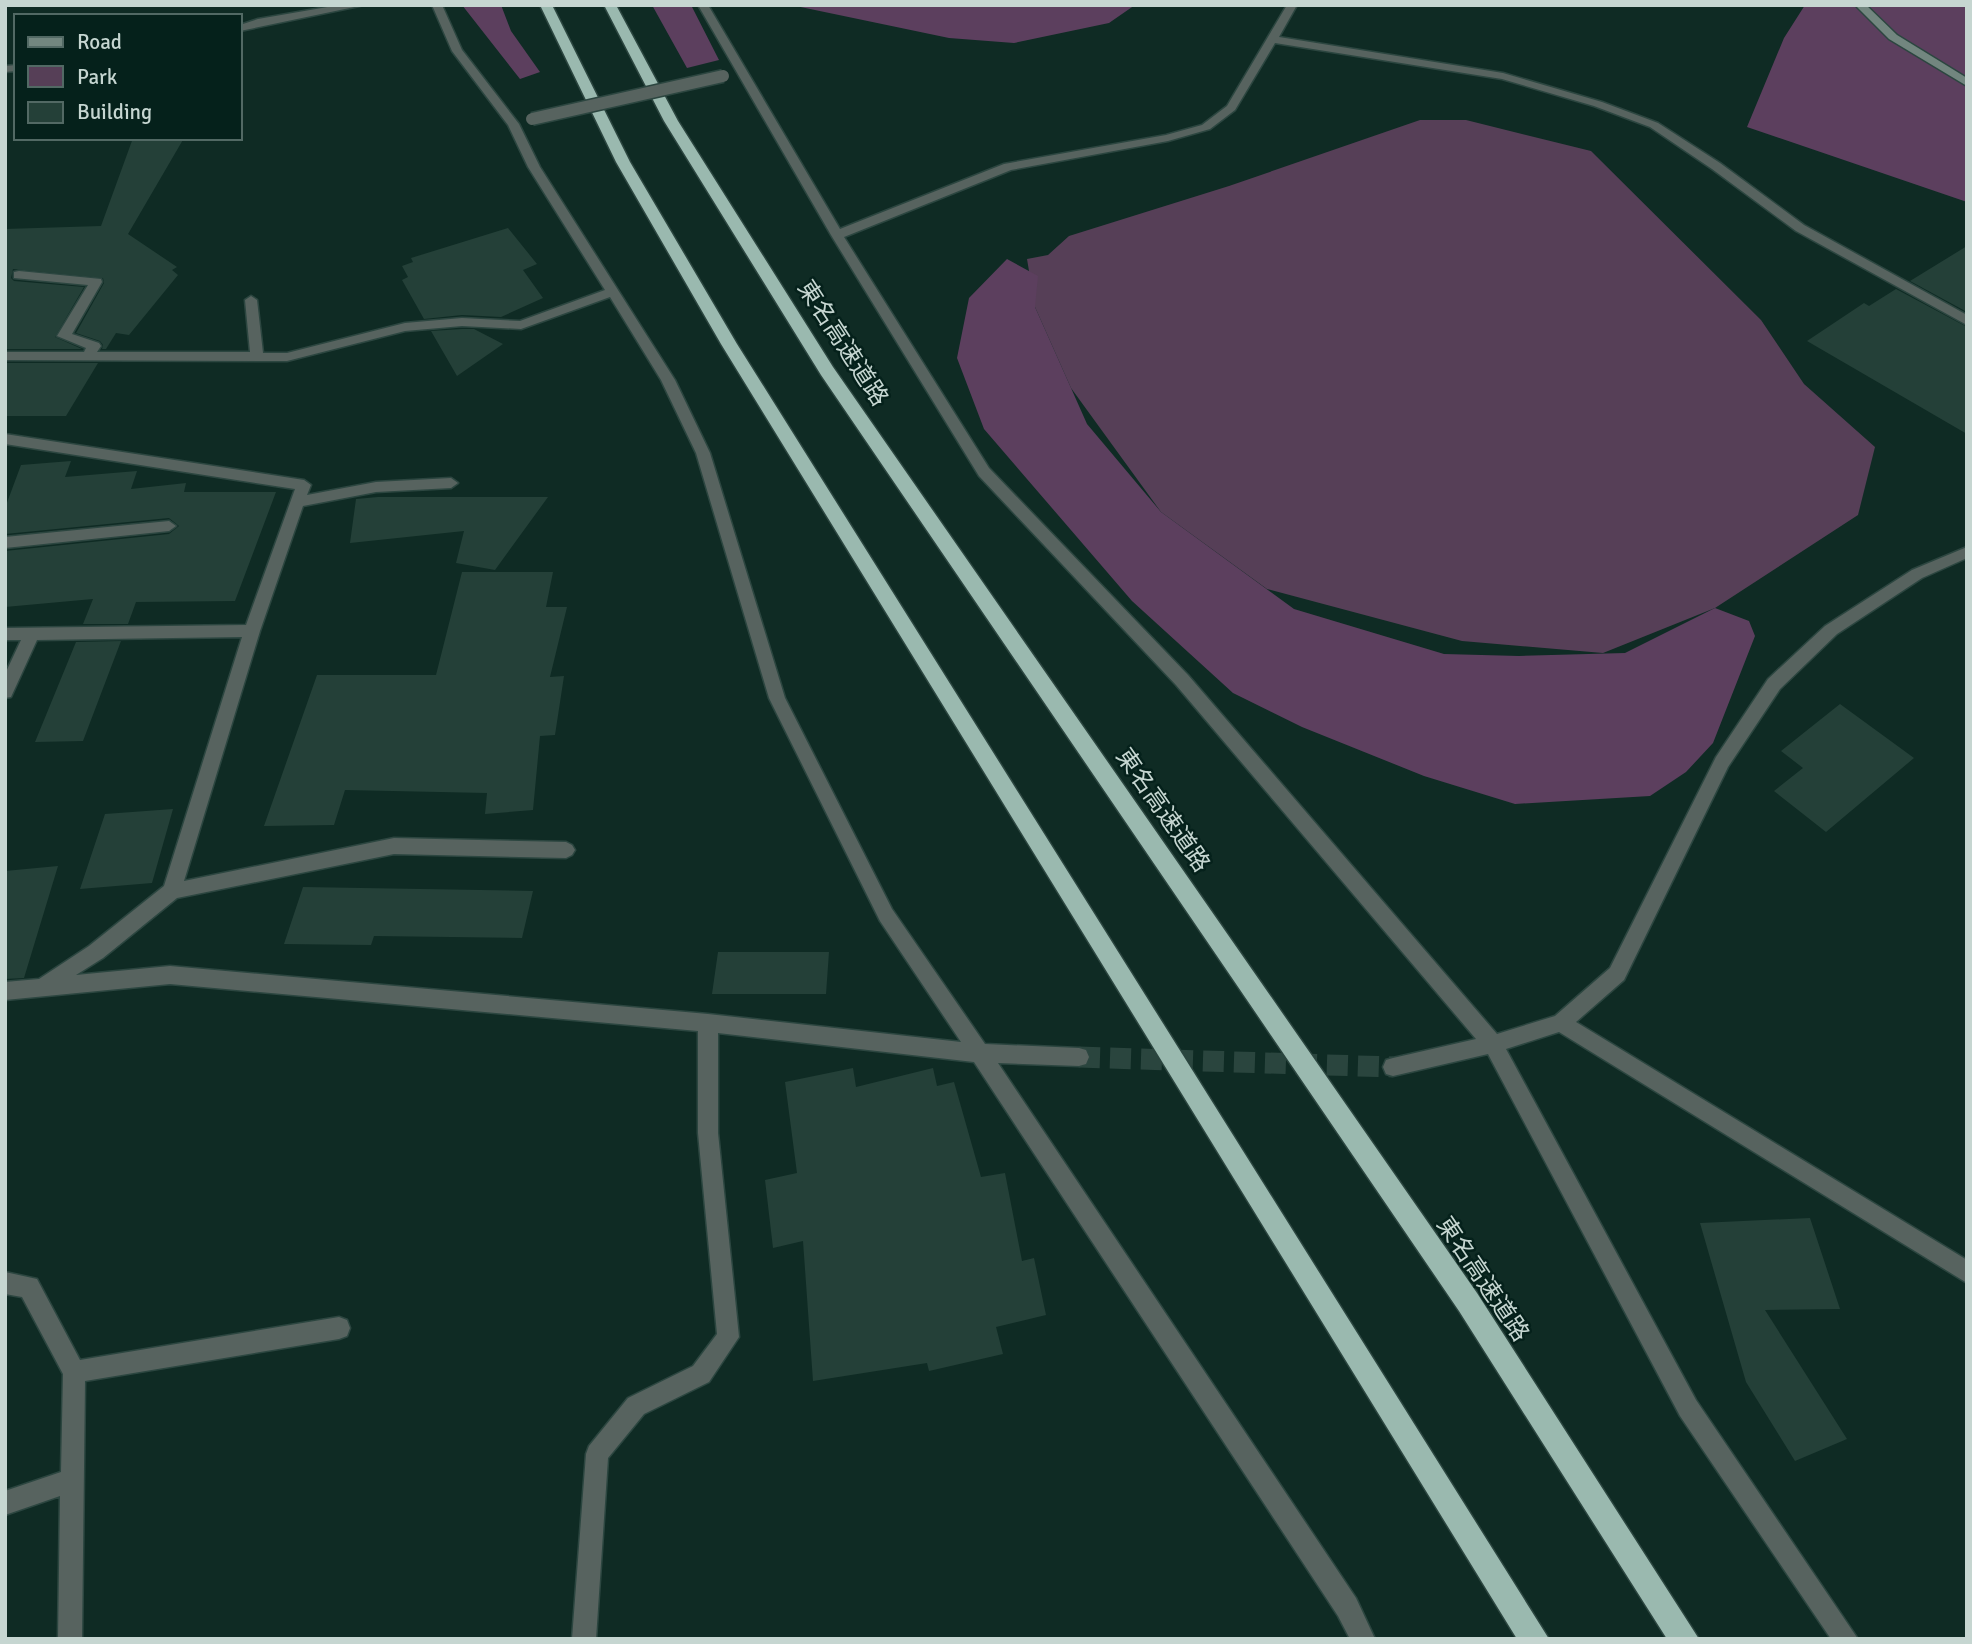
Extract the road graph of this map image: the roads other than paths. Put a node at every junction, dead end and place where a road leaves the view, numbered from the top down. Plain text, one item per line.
1 (359, 5) edge
2 (437, 5) edge
3 (546, 5) edge
4 (610, 5) edge
5 (703, 5) edge
6 (1292, 5) edge
7 (1860, 5) edge
8 (242, 27) edge
9 (1272, 39) junction
10 (731, 74) junction
11 (1967, 83) edge
12 (513, 124) junction
13 (837, 235) junction
14 (19, 275) dead end
15 (612, 292) junction
16 (251, 300) dead end
17 (1967, 321) edge
18 (5, 356) edge
19 (88, 356) junction
20 (257, 357) junction
21 (5, 439) edge
22 (450, 483) dead end
23 (297, 502) junction
24 (169, 526) dead end
25 (5, 543) edge
26 (1967, 552) edge
27 (253, 631) junction
28 (5, 634) edge
29 (32, 634) junction
30 (5, 692) edge
31 (566, 850) dead end
32 (172, 891) junction
33 (43, 987) junction
34 (5, 990) edge
35 (708, 1023) junction
36 (1561, 1023) junction
37 (1493, 1044) junction
38 (980, 1053) junction
39 (1079, 1056) tunnel mouth
40 (1393, 1067) tunnel mouth
41 (1967, 1272) edge
42 (5, 1283) edge
43 (339, 1328) dead end
44 (75, 1372) junction
45 (72, 1480) junction
46 (5, 1503) edge
47 (70, 1639) edge
48 (584, 1639) edge
49 (1363, 1639) edge
50 (1534, 1639) edge
51 (1684, 1639) edge
52 (1846, 1639) edge

1 - 8 street
2 - 12 street
3 - 50 highway
4 - 51 highway, 東名高速道路
5 - 10 street
6 - 9 street
7 - 11 street
9 - 13 street
9 - 17 street
10 - 12 street, bridge
10 - 13 street
12 - 15 street
13 - 37 street
14 - 19 street
15 - 20 street
15 - 38 street
16 - 20 street
18 - 19 street
19 - 20 street
21 - 23 street
22 - 23 street
23 - 27 street
24 - 25 street
26 - 36 street
27 - 29 street
27 - 32 street
28 - 29 street
29 - 30 street
31 - 32 street
32 - 33 street
33 - 34 street
33 - 35 street
35 - 38 street
35 - 48 street
36 - 37 street
36 - 41 street
37 - 40 street
37 - 52 street
38 - 39 street
38 - 49 street
42 - 44 street
43 - 44 street
44 - 45 street
45 - 46 street
45 - 47 street

